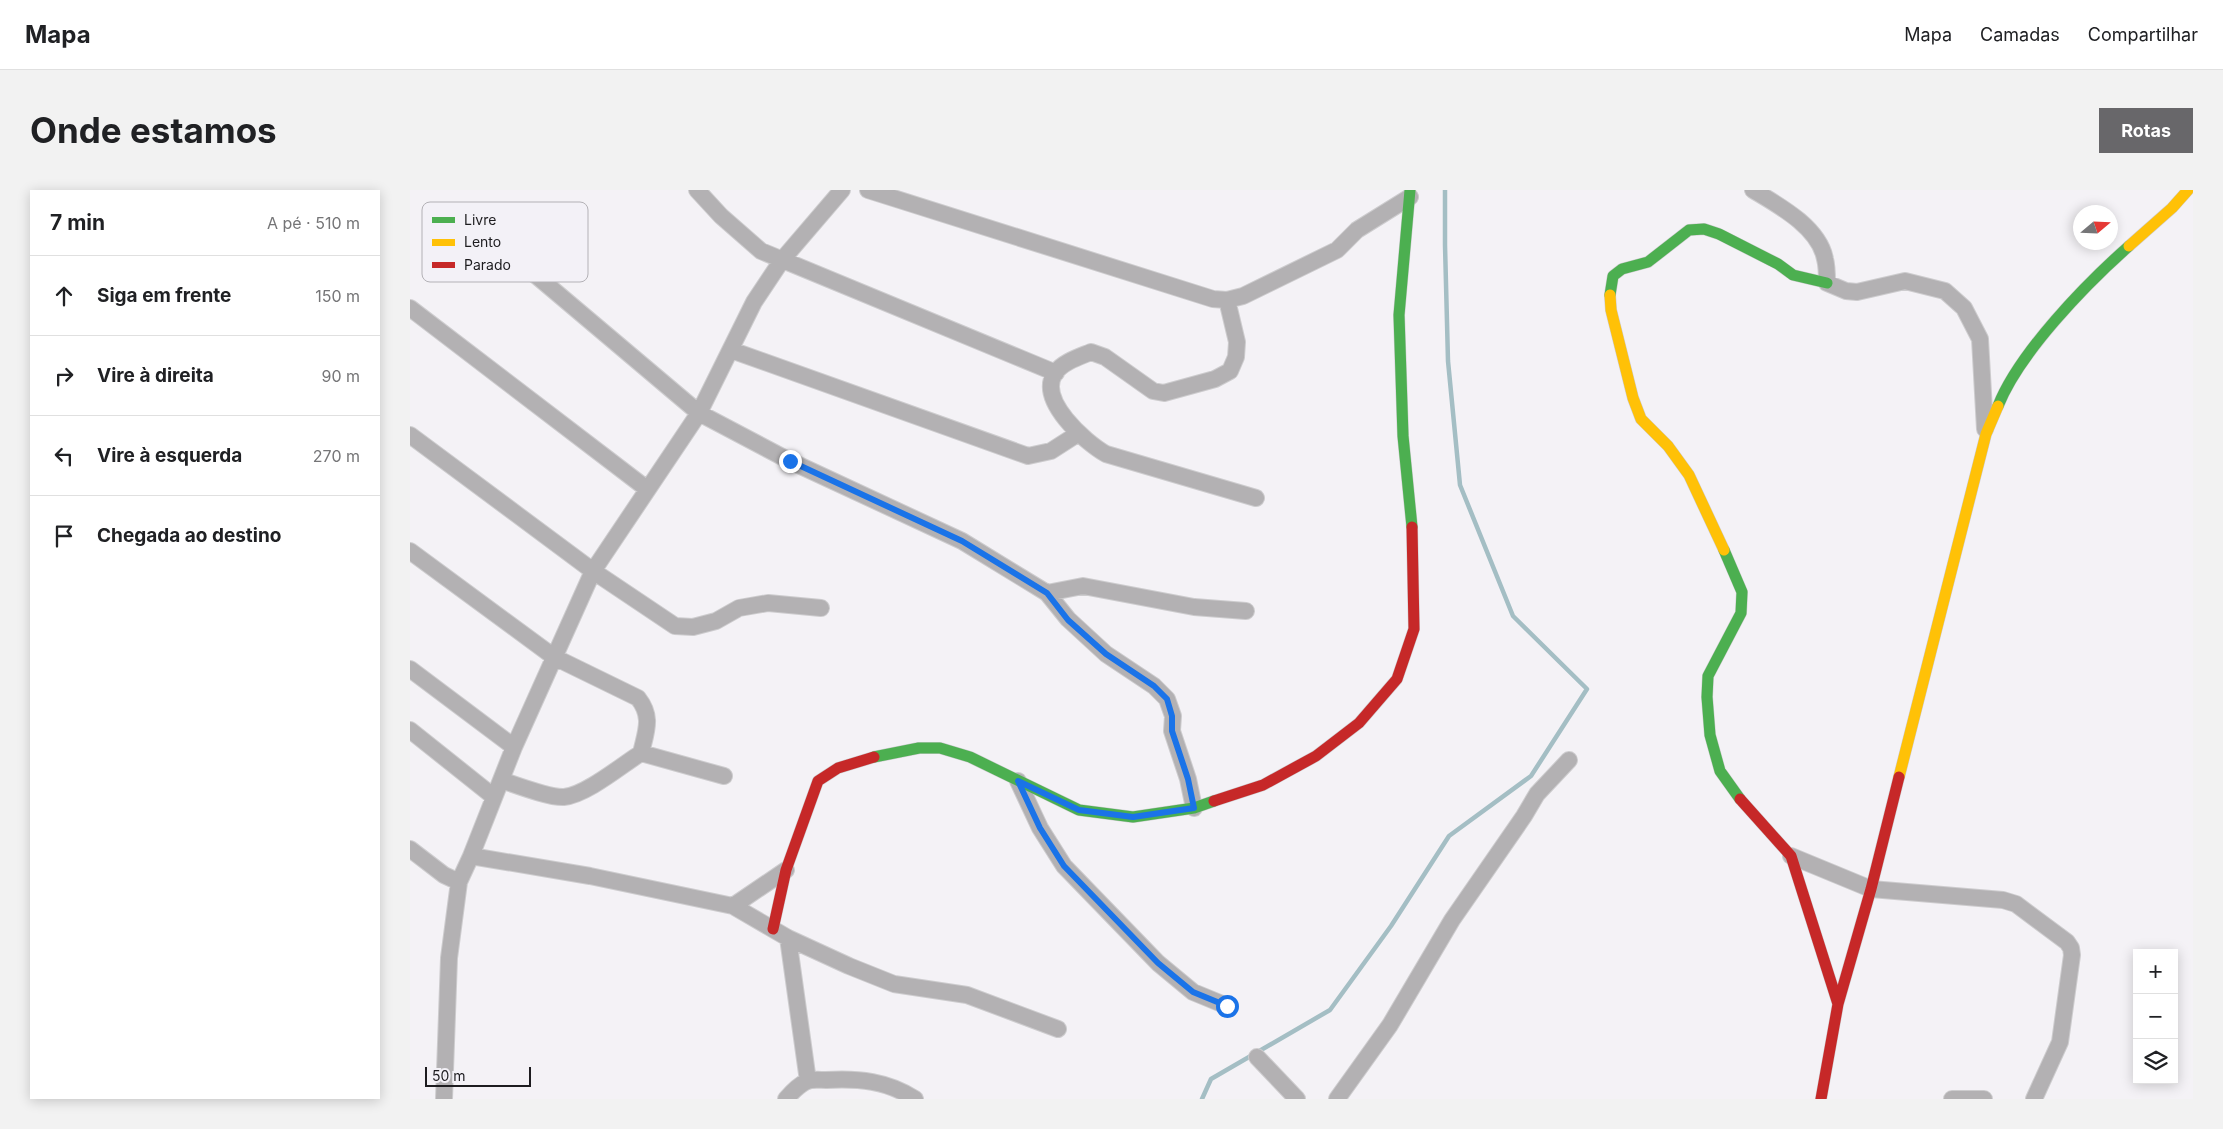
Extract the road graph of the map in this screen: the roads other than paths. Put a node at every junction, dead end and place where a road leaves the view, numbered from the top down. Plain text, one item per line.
1 (697, 190) edge
2 (842, 190) edge
3 (868, 190) edge
4 (1753, 190) edge
5 (2188, 190) edge
6 (1410, 194) edge
7 (782, 260) junction
8 (544, 282) edge
9 (1827, 283) junction
10 (1227, 300) junction
11 (410, 308) edge
12 (731, 350) junction
13 (1056, 373) junction
14 (699, 413) junction
15 (1079, 433) junction
16 (1986, 434) junction
17 (410, 435) edge
18 (646, 489) junction
19 (1256, 498) dead end
20 (410, 551) edge
21 (593, 571) junction
22 (1047, 593) junction
23 (821, 608) dead end
24 (1246, 611) dead end
25 (554, 658) junction
26 (410, 669) edge
27 (410, 730) edge
28 (514, 747) junction
29 (641, 753) junction
30 (1568, 760) dead end
31 (724, 776) dead end
32 (501, 780) junction
33 (1018, 781) junction
34 (494, 797) junction
35 (1194, 808) junction
36 (410, 849) edge
37 (471, 856) junction
38 (1791, 856) junction
39 (786, 870) junction
40 (459, 882) junction
41 (1871, 889) junction
42 (733, 906) junction
43 (773, 929) junction
44 (788, 938) junction
45 (1838, 1004) junction
46 (1227, 1006) dead end
47 (1058, 1029) dead end
48 (1257, 1057) dead end
49 (808, 1081) junction
50 (444, 1099) edge
51 (786, 1099) edge
52 (915, 1099) edge
53 (1298, 1099) edge
54 (1337, 1099) edge
55 (1821, 1099) edge
56 (1952, 1099) edge
57 (1984, 1099) edge
58 (2034, 1099) edge

1 - 7 street
2 - 7 street
3 - 10 street
4 - 9 street
5 - 16 street
6 - 10 street
6 - 35 street
7 - 12 street
7 - 13 street
8 - 14 street
9 - 16 street
9 - 38 street
10 - 13 street
11 - 18 street
12 - 14 street
12 - 15 street
13 - 15 street
14 - 18 street
14 - 22 street
15 - 19 street
16 - 41 street
17 - 21 street
18 - 21 street
20 - 25 street
21 - 23 street
21 - 25 street
22 - 24 street
22 - 35 street
25 - 28 street
25 - 29 street
26 - 28 street
27 - 34 street
28 - 32 street
29 - 31 street
29 - 32 street
30 - 54 street
32 - 34 street
33 - 35 street
33 - 39 street
33 - 46 street
34 - 37 street
36 - 40 street
37 - 40 street
37 - 42 street
38 - 41 street
38 - 45 street
39 - 42 street
39 - 43 street
40 - 50 street
41 - 45 street
41 - 58 street
42 - 43 street
43 - 44 street
44 - 47 street
44 - 49 street
45 - 55 street
48 - 53 street
49 - 51 street
49 - 52 street
56 - 57 street

